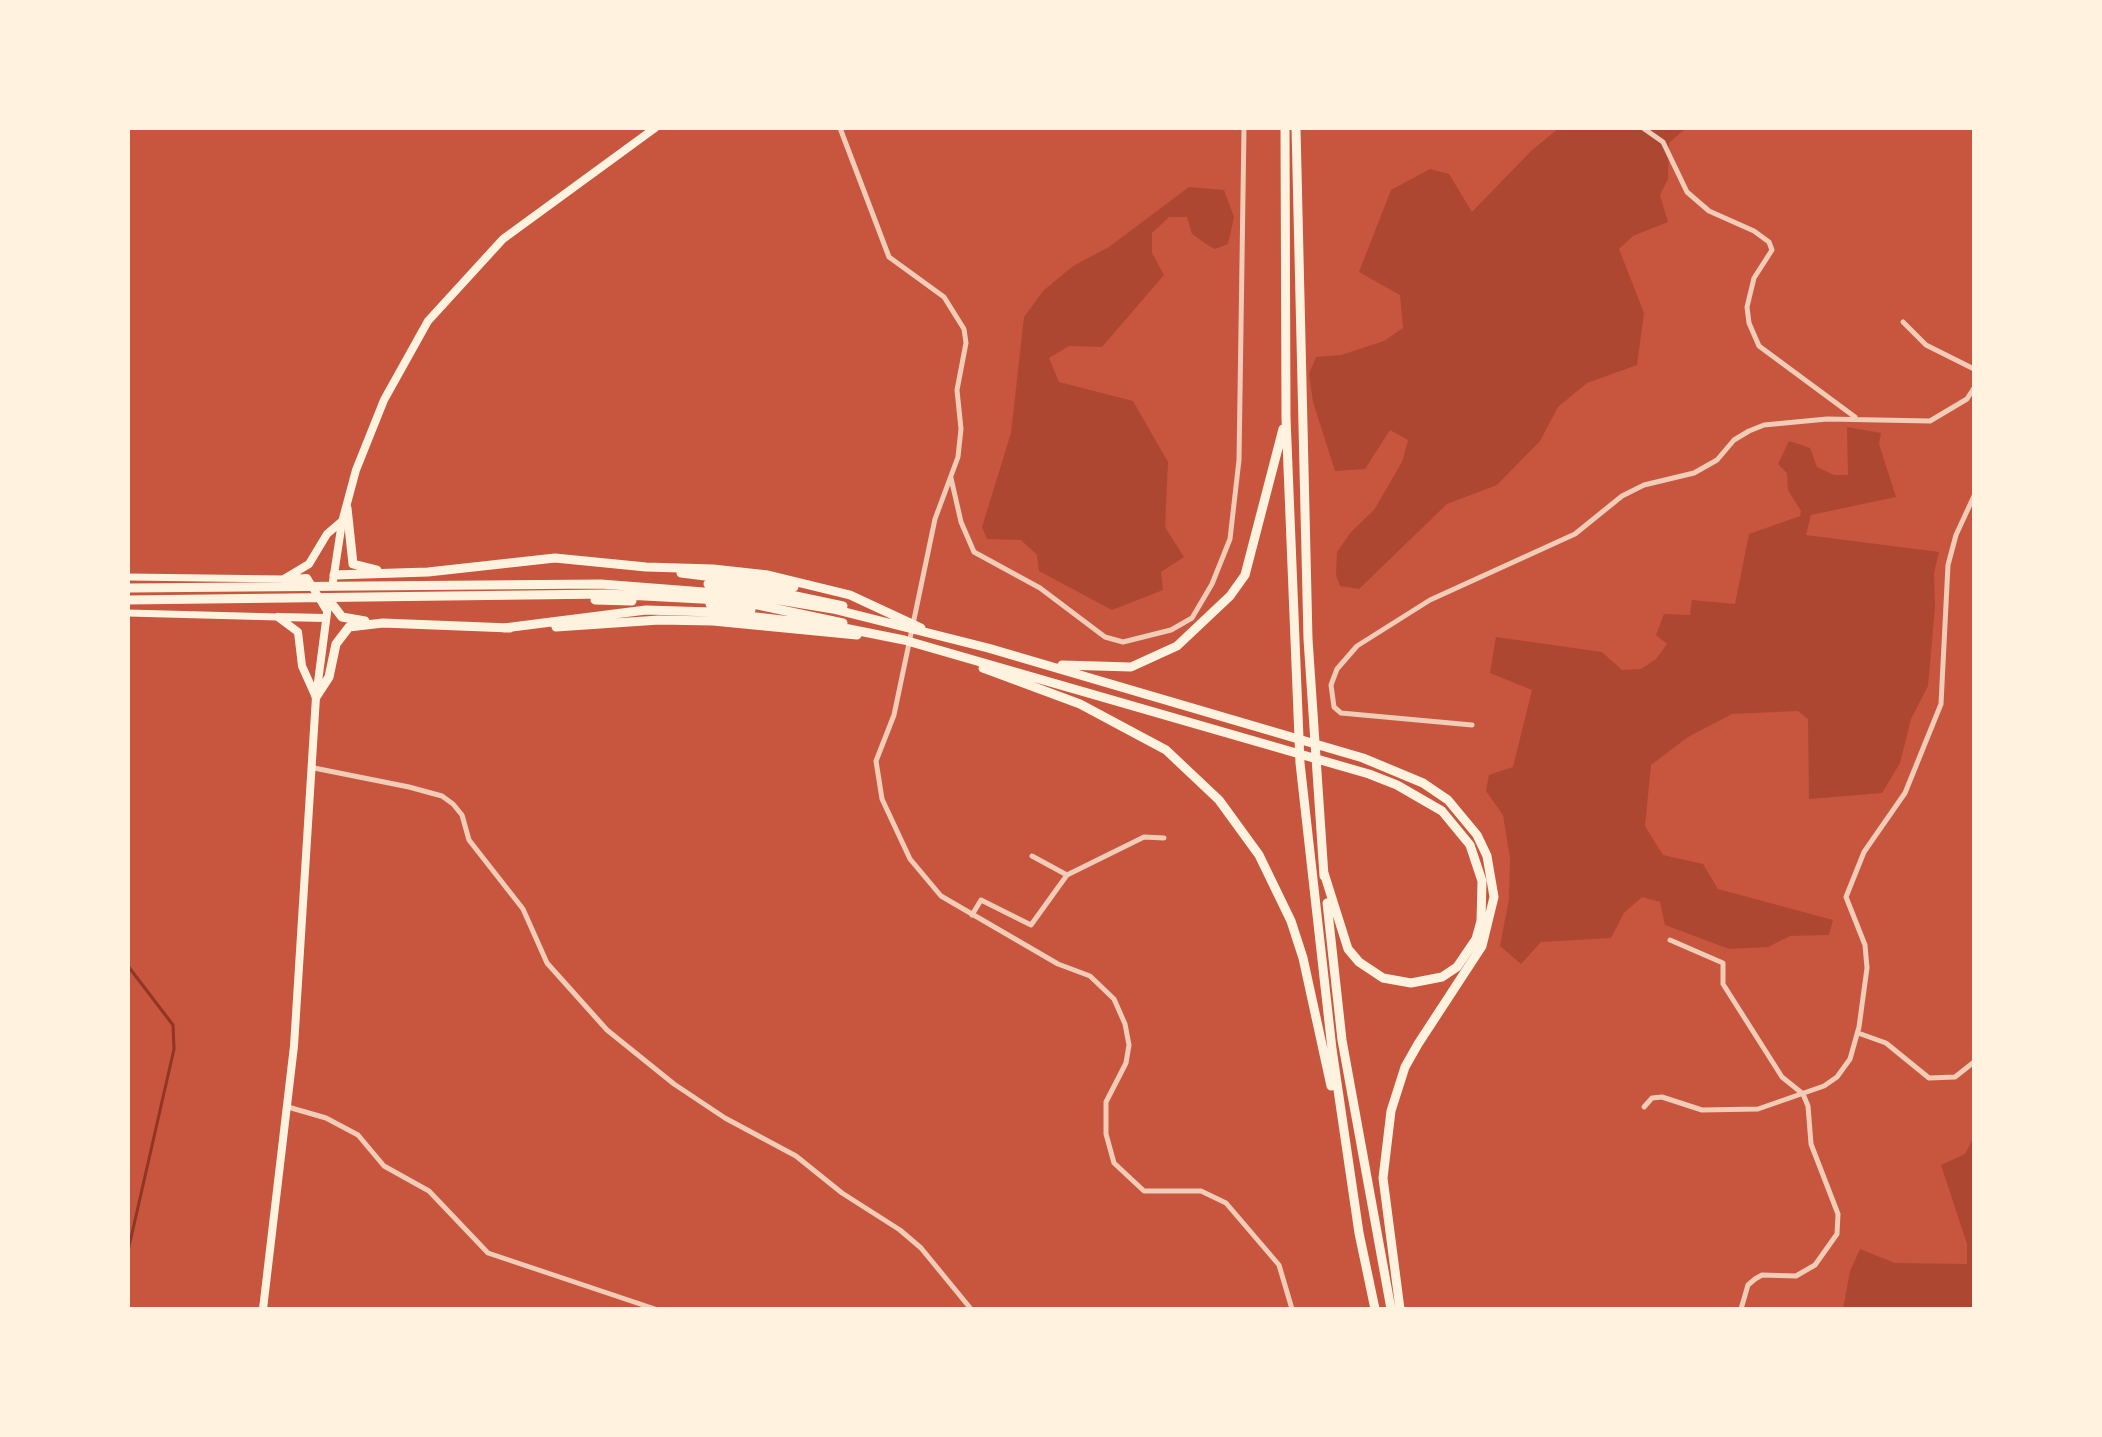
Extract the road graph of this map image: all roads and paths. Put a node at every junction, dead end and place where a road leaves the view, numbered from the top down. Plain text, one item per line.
1 (655, 128) edge
2 (840, 128) edge
3 (1244, 128) edge
4 (1285, 128) edge
5 (1296, 128) edge
6 (1643, 128) edge
7 (1903, 322) dead end
8 (1974, 369) edge
9 (1974, 388) edge
10 (1286, 418) junction
11 (1856, 418) junction
12 (951, 478) junction
13 (1974, 496) edge
14 (347, 508) junction
15 (342, 522) junction
16 (428, 572) junction
17 (334, 575) junction
18 (128, 577) edge
19 (284, 579) junction
20 (128, 588) edge
21 (511, 597) junction
22 (128, 600) edge
23 (329, 600) junction
24 (128, 613) edge
25 (327, 615) junction
26 (278, 617) junction
27 (383, 623) junction
28 (834, 626) junction
29 (504, 628) junction
30 (872, 635) junction
31 (938, 636) junction
32 (924, 647) junction
33 (988, 648) junction
34 (316, 697) junction
35 (1472, 725) dead end
36 (314, 768) junction
37 (1164, 838) dead end
38 (1032, 856) dead end
39 (1324, 873) junction
40 (1067, 875) junction
41 (972, 915) junction
42 (1670, 940) dead end
43 (1858, 1033) junction
44 (1974, 1062) edge
45 (1803, 1094) junction
46 (287, 1107) junction
47 (1644, 1107) dead end
48 (1350, 1181) junction
49 (263, 1309) edge
50 (655, 1309) edge
51 (971, 1309) edge
52 (1292, 1309) edge
53 (1375, 1309) edge
54 (1391, 1309) edge
55 (1400, 1309) edge
56 (1741, 1309) edge

1 - 14 main road
2 - 12 street
3 - 12 street
4 - 10 highway
5 - 39 highway
6 - 11 street
7 - 8 street
9 - 11 street
10 - 33 highway
10 - 48 highway
11 - 35 street
12 - 41 street
13 - 43 street
14 - 15 main road
14 - 16 highway
15 - 17 main road
15 - 19 main road
16 - 17 highway
16 - 31 highway
17 - 23 main road
18 - 19 main road
19 - 25 main road
20 - 31 highway
21 - 22 highway
21 - 28 highway
21 - 30 highway
23 - 25 main road
23 - 27 highway
24 - 26 main road
25 - 26 main road
25 - 34 main road
26 - 34 main road
27 - 29 highway
27 - 34 highway
28 - 29 highway
28 - 30 highway
29 - 30 highway
30 - 32 highway
31 - 33 highway
32 - 39 highway
32 - 48 highway
33 - 55 highway
34 - 36 main road
36 - 46 main road
36 - 51 street
37 - 40 street
38 - 40 street
39 - 54 highway
40 - 41 street
41 - 52 street
42 - 45 street
43 - 44 street
43 - 45 street
45 - 47 street
45 - 56 street
46 - 49 main road
46 - 50 street
48 - 53 highway

